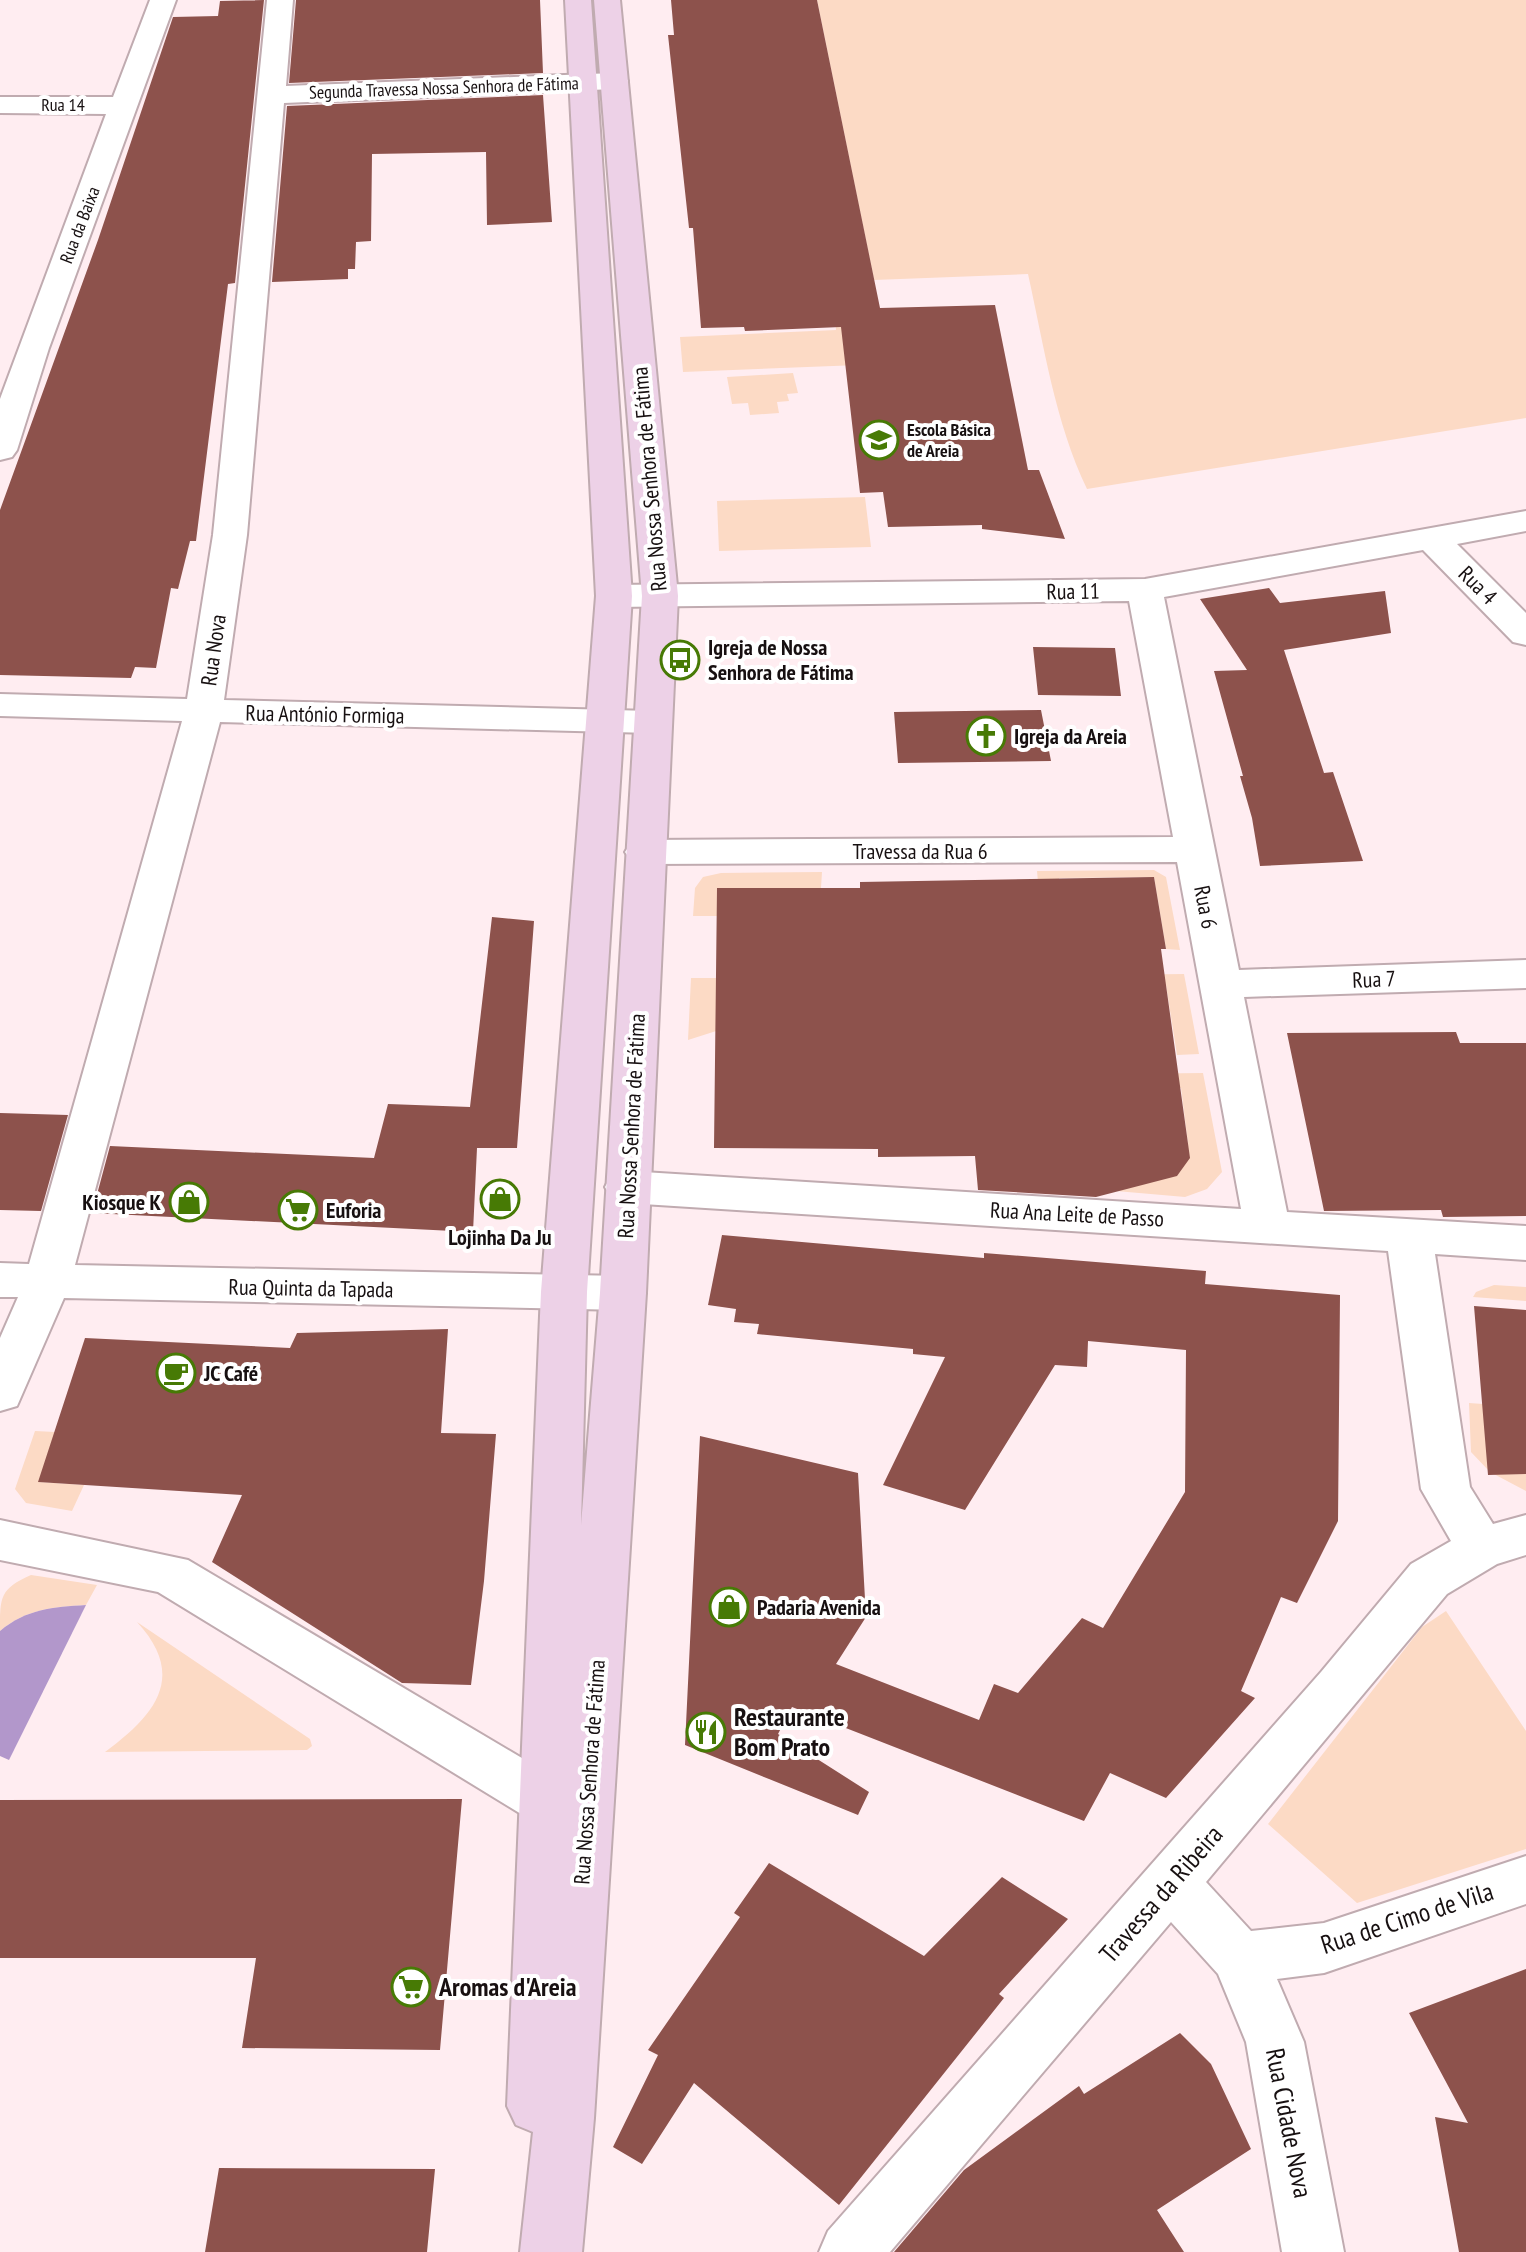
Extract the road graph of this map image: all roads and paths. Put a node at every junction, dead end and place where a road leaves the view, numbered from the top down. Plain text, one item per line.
1 (163, 0) edge
2 (280, 0) edge
3 (578, 0) edge
4 (607, 0) edge
5 (598, 82) junction
6 (273, 95) junction
7 (0, 105) edge
8 (125, 106) junction
9 (0, 348) edge
10 (33, 348) junction
11 (0, 450) edge
12 (1526, 521) edge
13 (1430, 537) junction
14 (1145, 590) junction
15 (614, 596) junction
16 (660, 596) junction
17 (1526, 634) edge
18 (0, 705) edge
19 (204, 711) junction
20 (603, 721) junction
21 (651, 722) junction
22 (1194, 849) junction
23 (645, 852) junction
24 (1526, 974) edge
25 (1221, 984) junction
26 (627, 1187) junction
27 (1267, 1225) junction
28 (1409, 1235) junction
29 (1526, 1243) edge
30 (0, 1280) edge
31 (47, 1283) junction
32 (564, 1292) junction
33 (623, 1293) junction
34 (0, 1393) edge
35 (0, 1540) edge
36 (1504, 1542) edge
37 (545, 1800) junction
38 (1526, 1880) edge
39 (1171, 1883) junction
40 (1239, 1958) junction
41 (549, 2252) edge
42 (850, 2252) edge
43 (1313, 2252) edge

1 - 8 street, Rua da Baixa
2 - 6 street, Rua Nova
3 - 5 street, Rua Nossa Senhora de Fátima
4 - 5 street, Rua Nossa Senhora de Fátima
5 - 6 street, Segunda Travessa Nossa Senhora de Fátima
5 - 15 street, Rua Nossa Senhora de Fátima
5 - 16 street, Rua Nossa Senhora de Fátima
6 - 19 street, Rua Nova
7 - 8 street, Rua 14
8 - 10 street, Rua da Baixa
9 - 10 street
10 - 11 street, Rua da Baixa
12 - 13 street, Rua 11
13 - 14 street, Rua 11
13 - 17 street, Rua 4
14 - 16 street, Rua 11
14 - 22 street, Rua 6
15 - 16 street, Rua 11
15 - 20 street, Rua Nossa Senhora de Fátima
16 - 21 street, Rua Nossa Senhora de Fátima
18 - 19 street, Rua António Formiga
19 - 20 street, Rua António Formiga
19 - 31 street, Rua Nova
20 - 21 street, Rua António Formiga
20 - 32 street, Rua Nossa Senhora de Fátima
21 - 23 street, Rua Nossa Senhora de Fátima
22 - 23 street, Travessa da Rua 6
22 - 25 street, Rua 6
23 - 26 street, Rua Nossa Senhora de Fátima
24 - 25 street, Rua 7
25 - 27 street, Rua 6
26 - 27 street, Rua Ana Leite de Passo
26 - 33 street, Rua Nossa Senhora de Fátima
27 - 28 street, Rua Ana Leite de Passo
28 - 29 street, Rua Ana Leite de Passo
28 - 36 street
30 - 31 street, Rua Quinta da Tapada
31 - 32 street, Rua Quinta da Tapada
31 - 34 street, Rua Nova
32 - 33 street, Rua Quinta da Tapada
32 - 37 street, Rua Nossa Senhora de Fátima
33 - 41 street, Rua Nossa Senhora de Fátima
35 - 37 street
36 - 39 street, Travessa da Ribeira
37 - 41 street, Rua Nossa Senhora de Fátima
38 - 40 street, Rua de Cimo de Vila
39 - 40 street, Rua Cidade Nova
39 - 42 street, Travessa da Ribeira
40 - 43 street, Rua Cidade Nova

